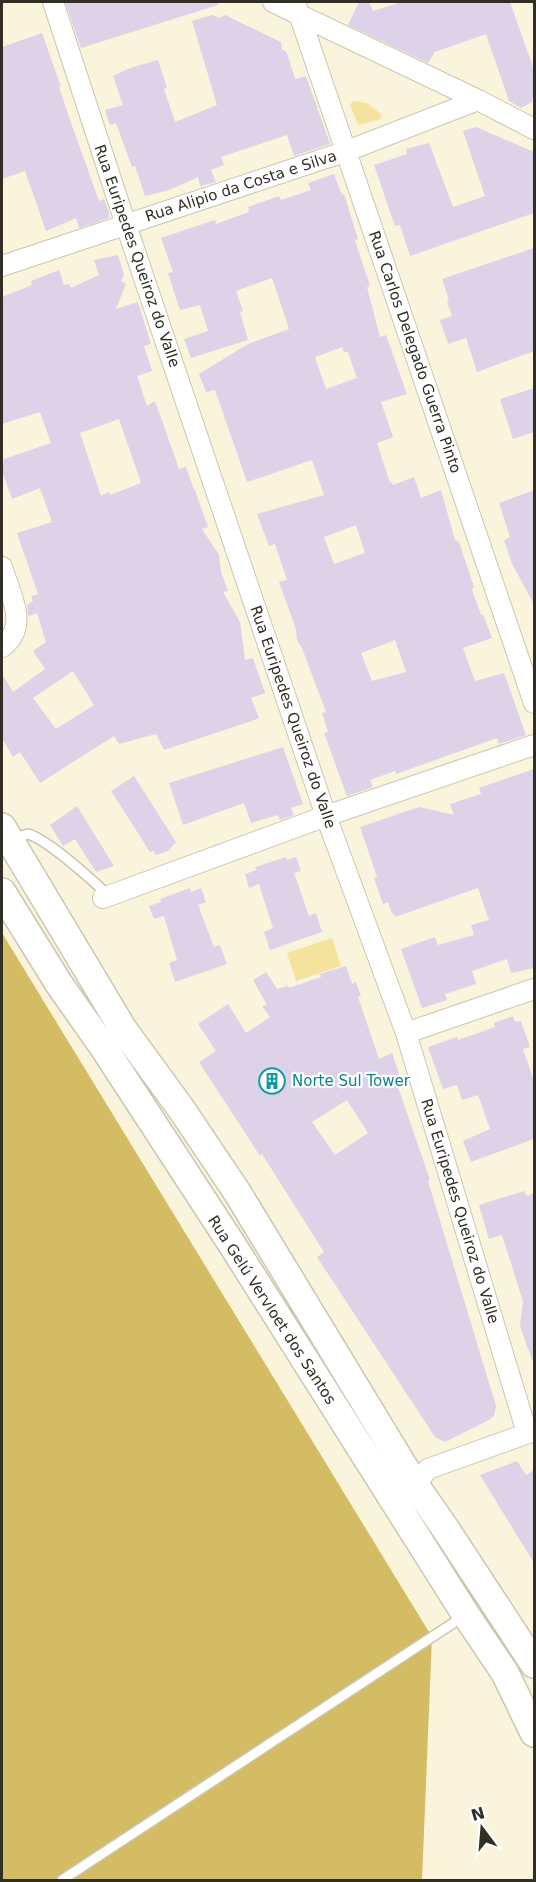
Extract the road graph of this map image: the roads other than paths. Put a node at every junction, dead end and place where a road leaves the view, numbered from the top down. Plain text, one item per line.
1 (53, 2) edge
2 (273, 2) edge
3 (298, 8) edge
4 (478, 100) junction
5 (534, 129) edge
6 (347, 151) junction
7 (126, 225) junction
8 (2, 266) edge
9 (2, 567) edge
10 (2, 647) edge
11 (534, 703) edge
12 (534, 745) edge
13 (326, 816) junction
14 (5, 833) edge
15 (2, 892) edge
16 (106, 897) joint
17 (534, 989) edge
18 (406, 1033) junction
19 (531, 1432) edge
20 (415, 1485) junction
21 (466, 1615) junction
22 (534, 1664) edge
23 (534, 1733) edge
24 (62, 1881) edge

1 - 7 street, Rua Euripedes Queiroz do Valle
2 - 3 street
3 - 4 street
3 - 6 street, Rua Carlos Delegado Guerra Pinto
4 - 5 street
4 - 6 street, Rua Alipio da Costa e Silva
6 - 7 street, Rua Alipio da Costa e Silva
6 - 11 street, Rua Carlos Delegado Guerra Pinto
7 - 8 street, Rua Alipio da Costa e Silva
7 - 13 street, Rua Euripedes Queiroz do Valle
9 - 10 street
12 - 13 street
13 - 16 street
13 - 18 street, Rua Euripedes Queiroz do Valle
14 - 16 lane
14 - 20 main road, Rua Gelú Vervloet dos Santos
15 - 21 main road, Rua Gelú Vervloet dos Santos
17 - 18 street
18 - 19 street, Rua Euripedes Queiroz do Valle
19 - 20 street
20 - 22 main road, Rua Gelú Vervloet dos Santos
21 - 23 main road, Rua Gelú Vervloet dos Santos
21 - 24 lane

